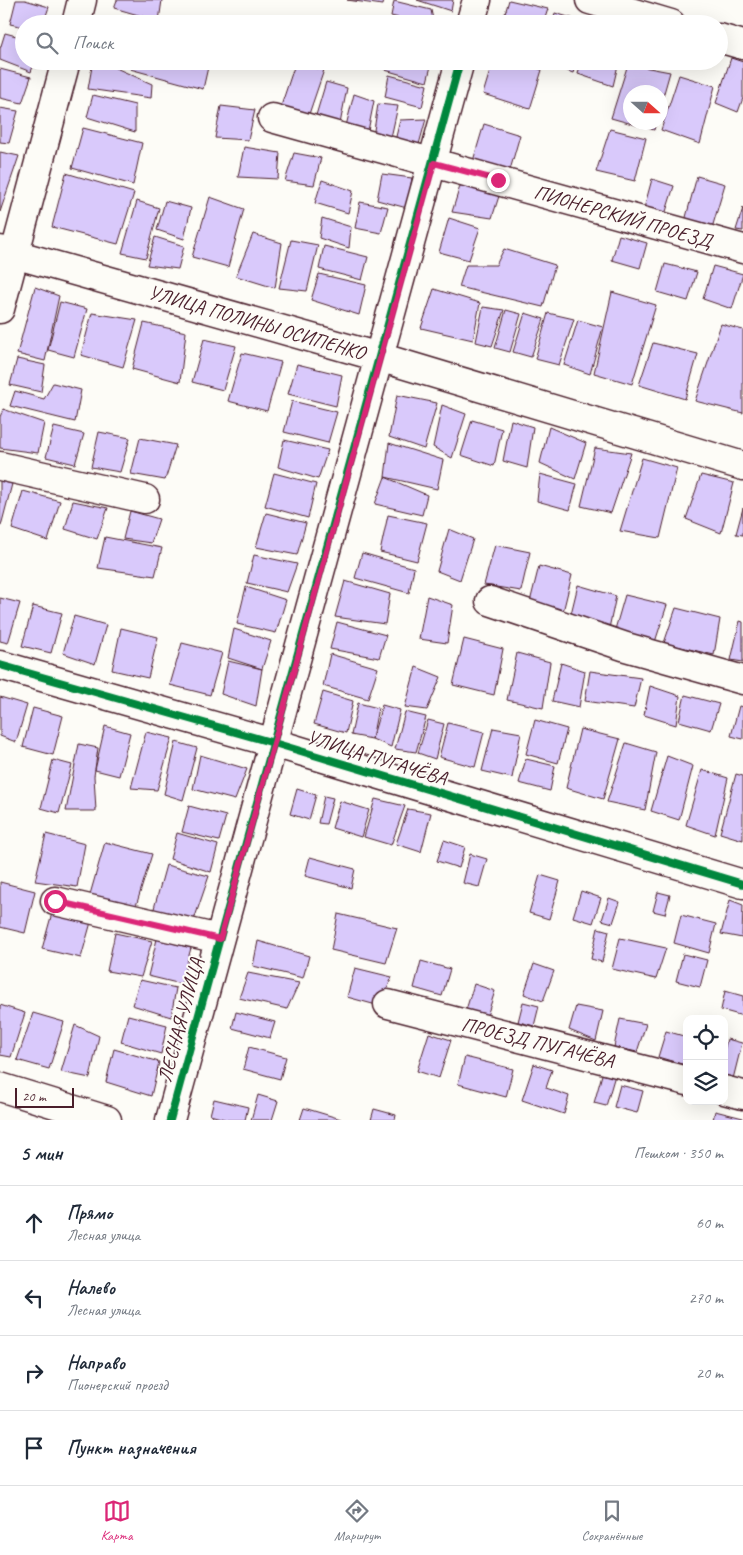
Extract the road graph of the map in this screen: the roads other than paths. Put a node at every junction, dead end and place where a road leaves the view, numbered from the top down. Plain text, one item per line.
1 (82, 0) edge
2 (477, 0) edge
3 (590, 0) edge
4 (78, 15) edge
5 (473, 15) edge
6 (641, 15) edge
7 (728, 41) edge
8 (743, 45) edge
9 (63, 70) edge
10 (458, 70) edge
11 (272, 118) dead end
12 (434, 163) junction
13 (743, 249) edge
14 (8, 252) edge
15 (0, 309) edge
16 (379, 357) junction
17 (0, 466) edge
18 (743, 466) edge
19 (144, 499) dead end
20 (490, 601) dead end
21 (0, 665) edge
22 (743, 680) edge
23 (274, 743) junction
24 (743, 884) edge
25 (55, 901) dead end
26 (220, 939) junction
27 (388, 1004) dead end
28 (683, 1080) edge
29 (0, 1087) edge
30 (728, 1091) edge
31 (743, 1095) edge
32 (107, 1120) edge
33 (170, 1120) edge

1 - 4 street
2 - 5 street
3 - 6 street
7 - 8 street
9 - 14 street
10 - 12 street, ЛЕСНАЯ УЛИЦА
11 - 12 street, ПИОНЕРСКИЙ ПРОЕЗД
12 - 13 street, ПИОНЕРСКИЙ ПРОЕЗД
12 - 16 street, ЛЕСНАЯ УЛИЦА
14 - 15 street
14 - 16 street, УЛИЦА ПОЛИНЫ ОСИПЕНКО
16 - 18 street, УЛИЦА ПОЛИНЫ ОСИПЕНКО
16 - 23 street, ЛЕСНАЯ УЛИЦА
17 - 19 street
20 - 22 street
21 - 23 street, УЛИЦА ПУГАЧЁВА
23 - 24 street, УЛИЦА ПУГАЧЁВА
23 - 26 street, ЛЕСНАЯ УЛИЦА
25 - 26 street, ЛЕСНАЯ УЛИЦА
26 - 33 street, ЛЕСНАЯ УЛИЦА
27 - 28 street, ПРОЕЗД ПУГАЧЁВА
29 - 32 street
30 - 31 street

